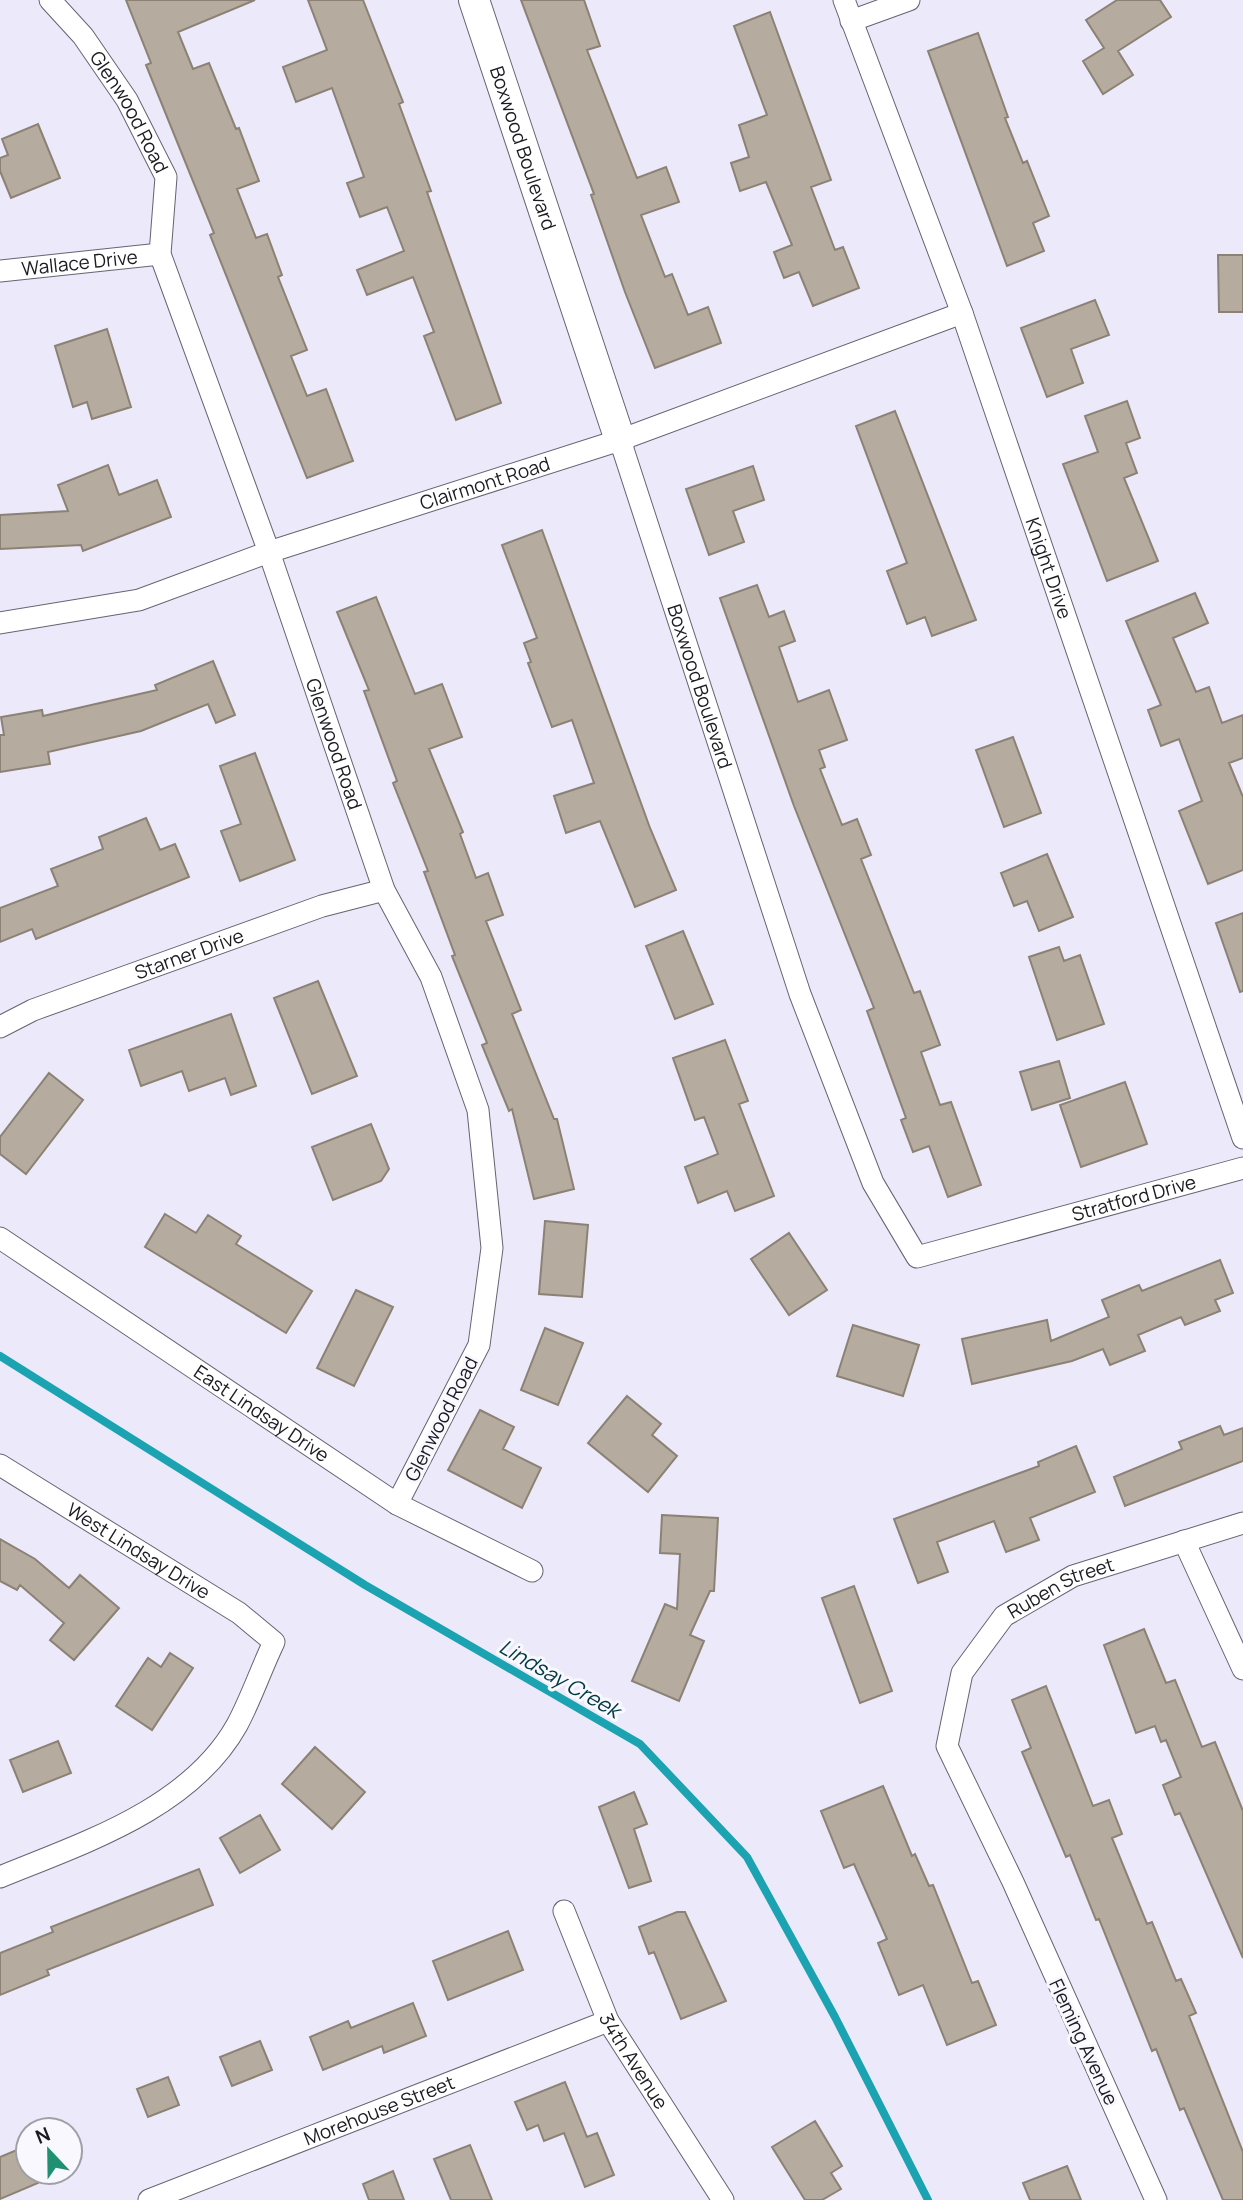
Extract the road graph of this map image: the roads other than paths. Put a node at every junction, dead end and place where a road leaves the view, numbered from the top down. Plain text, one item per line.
1 (50, 0) edge
2 (474, 0) edge
3 (845, 0) edge
4 (909, 0) edge
5 (851, 21) junction
6 (160, 254) junction
7 (0, 271) edge
8 (962, 313) junction
9 (620, 440) junction
10 (269, 552) junction
11 (0, 623) edge
12 (383, 890) junction
13 (0, 1027) edge
14 (1243, 1138) edge
15 (1243, 1168) edge
16 (1024, 1230) joint
17 (0, 1238) edge
18 (0, 1465) edge
19 (397, 1504) junction
20 (1243, 1523) edge
21 (1184, 1541) junction
22 (531, 1571) dead end
23 (1243, 1669) edge
24 (0, 1877) edge
25 (1013, 1882) joint
26 (564, 1911) dead end
27 (608, 2021) junction
28 (149, 2200) edge
29 (723, 2200) edge
30 (1156, 2200) edge

1 - 6 street, Glenwood Road
2 - 9 street, Boxwood Boulevard
3 - 5 street, Knight Drive
4 - 5 street
5 - 8 street, Knight Drive
6 - 7 street, Wallace Drive
6 - 10 street, Glenwood Road
8 - 9 street, Clairmont Road
8 - 14 street, Knight Drive
9 - 10 street, Clairmont Road
9 - 16 street, Boxwood Boulevard
10 - 11 street, Clairmont Road
10 - 12 street, Glenwood Road
12 - 13 street, Starner Drive
12 - 19 street, Glenwood Road
15 - 16 street, Stratford Drive
17 - 19 street, East Lindsay Drive
18 - 24 street, West Lindsay Drive
19 - 22 street, East Lindsay Drive
20 - 21 street, Ruben Street
21 - 23 street
21 - 25 street, Ruben Street
25 - 30 street, Fleming Avenue
26 - 27 street, 34th Avenue
27 - 28 street, Morehouse Street
27 - 29 street, 34th Avenue

